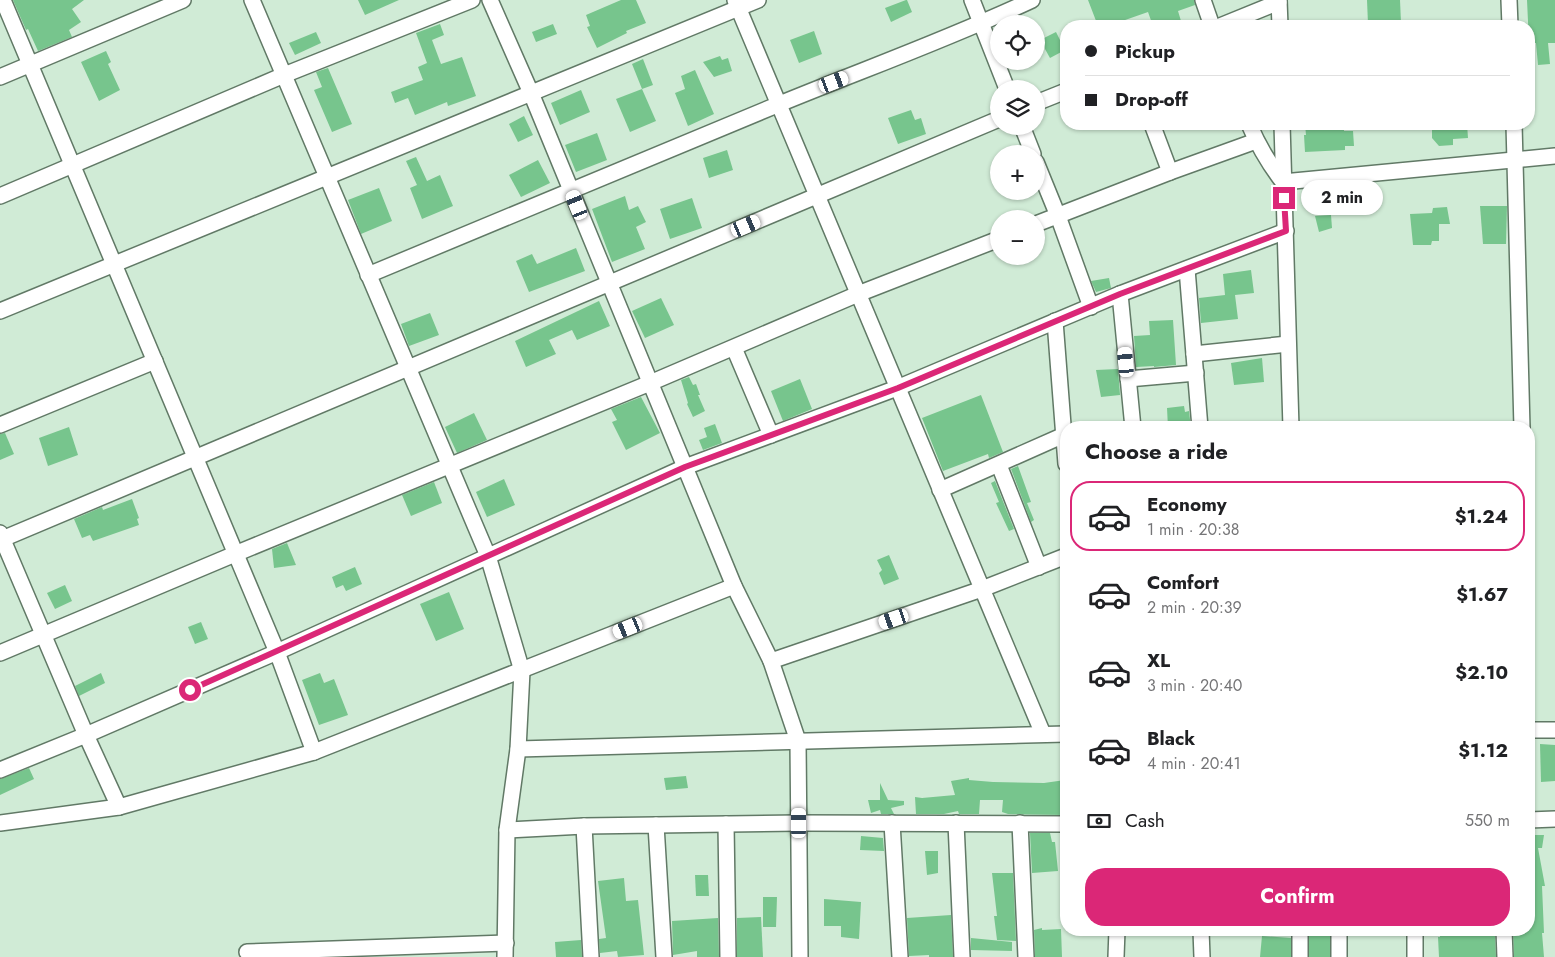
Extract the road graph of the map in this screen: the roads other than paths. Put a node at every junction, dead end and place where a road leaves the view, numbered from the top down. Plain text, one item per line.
1 (3, 0) edge
2 (183, 0) edge
3 (252, 0) edge
4 (472, 0) edge
5 (490, 0) edge
6 (758, 0) edge
7 (972, 0) edge
8 (1032, 0) edge
9 (1203, 0) edge
10 (1509, 0) edge
11 (1279, 1) edge
12 (736, 4) edge
13 (1210, 20) edge
14 (1234, 20) edge
15 (1280, 20) edge
16 (1510, 20) edge
17 (982, 24) junction
18 (30, 64) junction
19 (284, 75) junction
20 (0, 77) edge
21 (1004, 80) edge
22 (531, 93) junction
23 (1060, 93) edge
24 (1045, 99) edge
25 (778, 104) junction
26 (990, 123) edge
27 (1154, 130) edge
28 (1251, 130) edge
29 (1282, 130) edge
30 (1514, 130) edge
31 (1256, 141) junction
32 (1555, 156) edge
33 (1516, 159) junction
34 (73, 165) junction
35 (1170, 172) junction
36 (326, 177) junction
37 (1283, 182) junction
38 (1045, 184) edge
39 (571, 190) junction
40 (0, 196) edge
41 (817, 196) junction
42 (1058, 216) junction
43 (1045, 221) edge
44 (1286, 231) junction
45 (990, 243) edge
46 (114, 264) junction
47 (1187, 269) junction
48 (368, 275) junction
49 (609, 284) junction
50 (858, 294) junction
51 (1120, 294) junction
52 (1091, 307) junction
53 (0, 311) edge
54 (1055, 321) junction
55 (1288, 344) junction
56 (734, 348) junction
57 (1194, 354) junction
58 (155, 362) junction
59 (408, 368) junction
60 (1196, 373) junction
61 (1128, 379) junction
62 (650, 383) junction
63 (898, 388) junction
64 (1063, 421) edge
65 (1132, 421) edge
66 (1199, 421) edge
67 (1291, 421) edge
68 (1522, 421) edge
69 (0, 425) edge
70 (771, 435) junction
71 (1060, 437) edge
72 (196, 458) junction
73 (999, 464) junction
74 (450, 466) junction
75 (685, 467) junction
76 (940, 490) junction
77 (1, 537) edge
78 (235, 554) junction
79 (488, 556) junction
80 (1060, 558) edge
81 (1039, 567) junction
82 (734, 586) junction
83 (982, 590) junction
84 (44, 636) junction
85 (277, 652) junction
86 (0, 653) edge
87 (771, 661) junction
88 (522, 671) junction
89 (1535, 730) edge
90 (1555, 730) edge
91 (1043, 734) junction
92 (1060, 734) edge
93 (86, 735) junction
94 (798, 741) junction
95 (518, 749) junction
96 (314, 752) junction
97 (0, 770) edge
98 (119, 808) junction
99 (1555, 819) edge
100 (1535, 820) edge
101 (0, 823) edge
102 (799, 823) junction
103 (892, 823) junction
104 (956, 823) junction
105 (726, 824) junction
106 (1020, 824) junction
107 (1060, 824) edge
108 (584, 826) junction
109 (656, 826) junction
110 (507, 830) junction
111 (1117, 936) edge
112 (1201, 936) edge
113 (1300, 936) edge
114 (1339, 936) edge
115 (1415, 936) edge
116 (1504, 936) edge
117 (505, 950) edge
118 (247, 952) dead end
119 (590, 957) edge
120 (664, 957) edge
121 (728, 957) edge
122 (800, 957) edge
123 (900, 957) edge
124 (962, 957) edge
125 (1026, 957) edge
126 (1116, 957) edge
127 (1202, 957) edge
128 (1300, 957) edge
129 (1339, 957) edge
130 (1415, 957) edge
131 (1505, 957) edge

1 - 18 street
2 - 18 street
3 - 19 street
4 - 19 street
5 - 22 street
6 - 12 street
7 - 17 street
8 - 17 street
9 - 13 street
10 - 16 street
11 - 14 street
11 - 15 street
12 - 22 street
12 - 25 street
17 - 21 street
17 - 25 street
18 - 20 street
18 - 34 street
19 - 34 street
19 - 36 street
22 - 36 street
22 - 39 street
23 - 24 street
25 - 39 street
25 - 41 street
26 - 41 street
27 - 35 street
28 - 31 street
29 - 37 street
30 - 33 street
31 - 35 street
31 - 37 street
32 - 33 street
33 - 37 street
33 - 68 street
34 - 40 street
34 - 46 street
35 - 42 street
36 - 46 street
36 - 48 street
37 - 44 street
38 - 42 street
39 - 48 street
39 - 49 street
41 - 49 street
41 - 50 street
42 - 43 street
42 - 52 street
44 - 47 street
44 - 55 street
45 - 50 street
46 - 53 street
46 - 58 street
47 - 51 street
47 - 57 street
48 - 59 street
49 - 59 street
49 - 62 street
50 - 56 street
50 - 63 street
51 - 52 street
51 - 61 street
52 - 54 street
54 - 63 street
54 - 64 street
55 - 57 street
55 - 67 street
56 - 62 street
56 - 70 street
57 - 60 street
58 - 69 street
58 - 72 street
59 - 72 street
59 - 74 street
60 - 61 street
60 - 66 street
61 - 65 street
62 - 74 street
62 - 75 street
63 - 70 street
63 - 76 street
70 - 75 street
71 - 73 street
72 - 77 street
72 - 78 street
73 - 76 street
73 - 81 street
74 - 78 street
74 - 79 street
75 - 79 street
75 - 82 street
76 - 83 street
77 - 84 street
78 - 84 street
78 - 85 street
79 - 85 street
79 - 88 street
80 - 81 street
81 - 83 street
82 - 87 street
82 - 88 street
83 - 87 street
83 - 91 street
84 - 86 street
84 - 93 street
85 - 93 street
85 - 96 street
87 - 94 street
88 - 95 street
88 - 96 street
89 - 90 street
91 - 92 street
91 - 94 street
93 - 97 street
93 - 98 street
94 - 95 street
94 - 102 street
95 - 110 street
96 - 98 street
98 - 101 street
99 - 100 street
102 - 103 street
102 - 105 street
102 - 122 street
103 - 104 street
103 - 123 street
104 - 106 street
104 - 124 street
105 - 109 street
105 - 121 street
106 - 107 street
106 - 125 street
108 - 109 street
108 - 110 street
108 - 119 street
109 - 120 street
110 - 117 street
111 - 126 street
112 - 127 street
113 - 128 street
114 - 129 street
115 - 130 street
116 - 131 street
117 - 118 street

